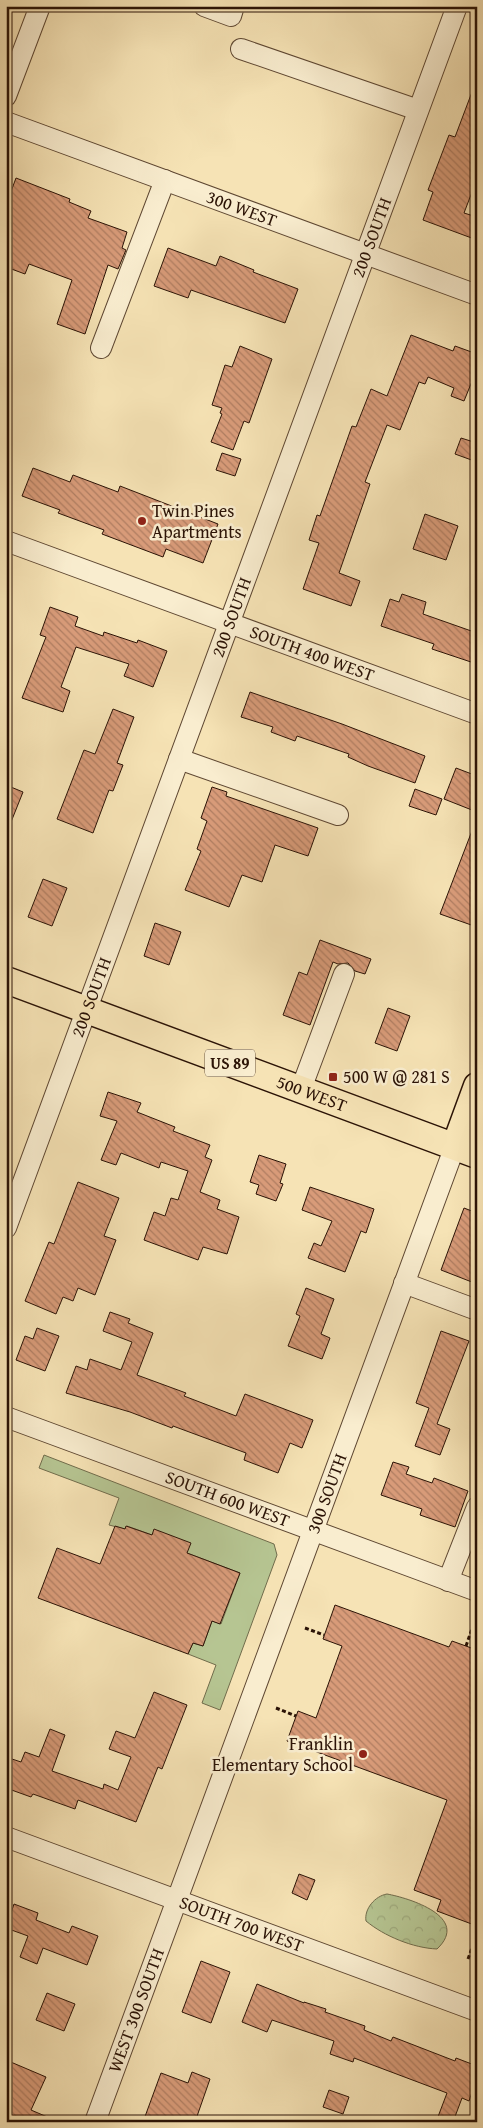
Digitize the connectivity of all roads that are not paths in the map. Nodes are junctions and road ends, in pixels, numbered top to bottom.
1 (40, 6) edge
2 (204, 6) edge
3 (234, 6) edge
4 (456, 6) edge
5 (241, 49) dead end
6 (6, 96) edge
7 (418, 110) junction
8 (6, 122) edge
9 (165, 180) junction
10 (365, 254) junction
11 (477, 295) edge
12 (101, 348) dead end
13 (6, 541) edge
14 (229, 623) junction
15 (477, 714) edge
16 (179, 759) junction
17 (338, 815) dead end
18 (344, 974) dead end
19 (6, 980) edge
20 (86, 1010) junction
21 (477, 1086) edge
22 (300, 1089) junction
23 (466, 1150) edge
24 (6, 1228) edge
25 (404, 1283) junction
26 (477, 1310) edge
27 (6, 1417) edge
28 (477, 1507) edge
29 (313, 1531) junction
30 (448, 1581) junction
31 (477, 1591) edge
32 (6, 1837) edge
33 (177, 1900) junction
34 (477, 2011) edge
35 (95, 2122) edge

1 - 6 street
2 - 3 street
4 - 7 street, 200 SOUTH
5 - 7 street
7 - 10 street, 200 SOUTH
8 - 9 street, 300 WEST
9 - 10 street, 300 WEST
9 - 12 street
10 - 11 street, 300 WEST
10 - 14 street, 200 SOUTH
13 - 14 street, SOUTH 400 WEST
14 - 15 street, SOUTH 400 WEST
14 - 16 street, 200 SOUTH
16 - 17 street
16 - 20 street, 200 SOUTH
18 - 22 street
19 - 20 main road, 500 WEST / US 89
20 - 22 main road, 500 WEST / US 89
20 - 24 street, 200 SOUTH
21 - 23 main road, 300 SOUTH
22 - 23 main road, 500 WEST / US 89
23 - 25 street, 300 SOUTH
25 - 26 street
25 - 29 street, 300 SOUTH
27 - 29 street, SOUTH 600 WEST
28 - 30 street
29 - 30 street, SOUTH 600 WEST
29 - 33 street, 300 SOUTH
30 - 31 street, SOUTH 600 WEST
32 - 33 street, SOUTH 700 WEST
33 - 34 street, SOUTH 700 WEST
33 - 35 street, WEST 300 SOUTH

